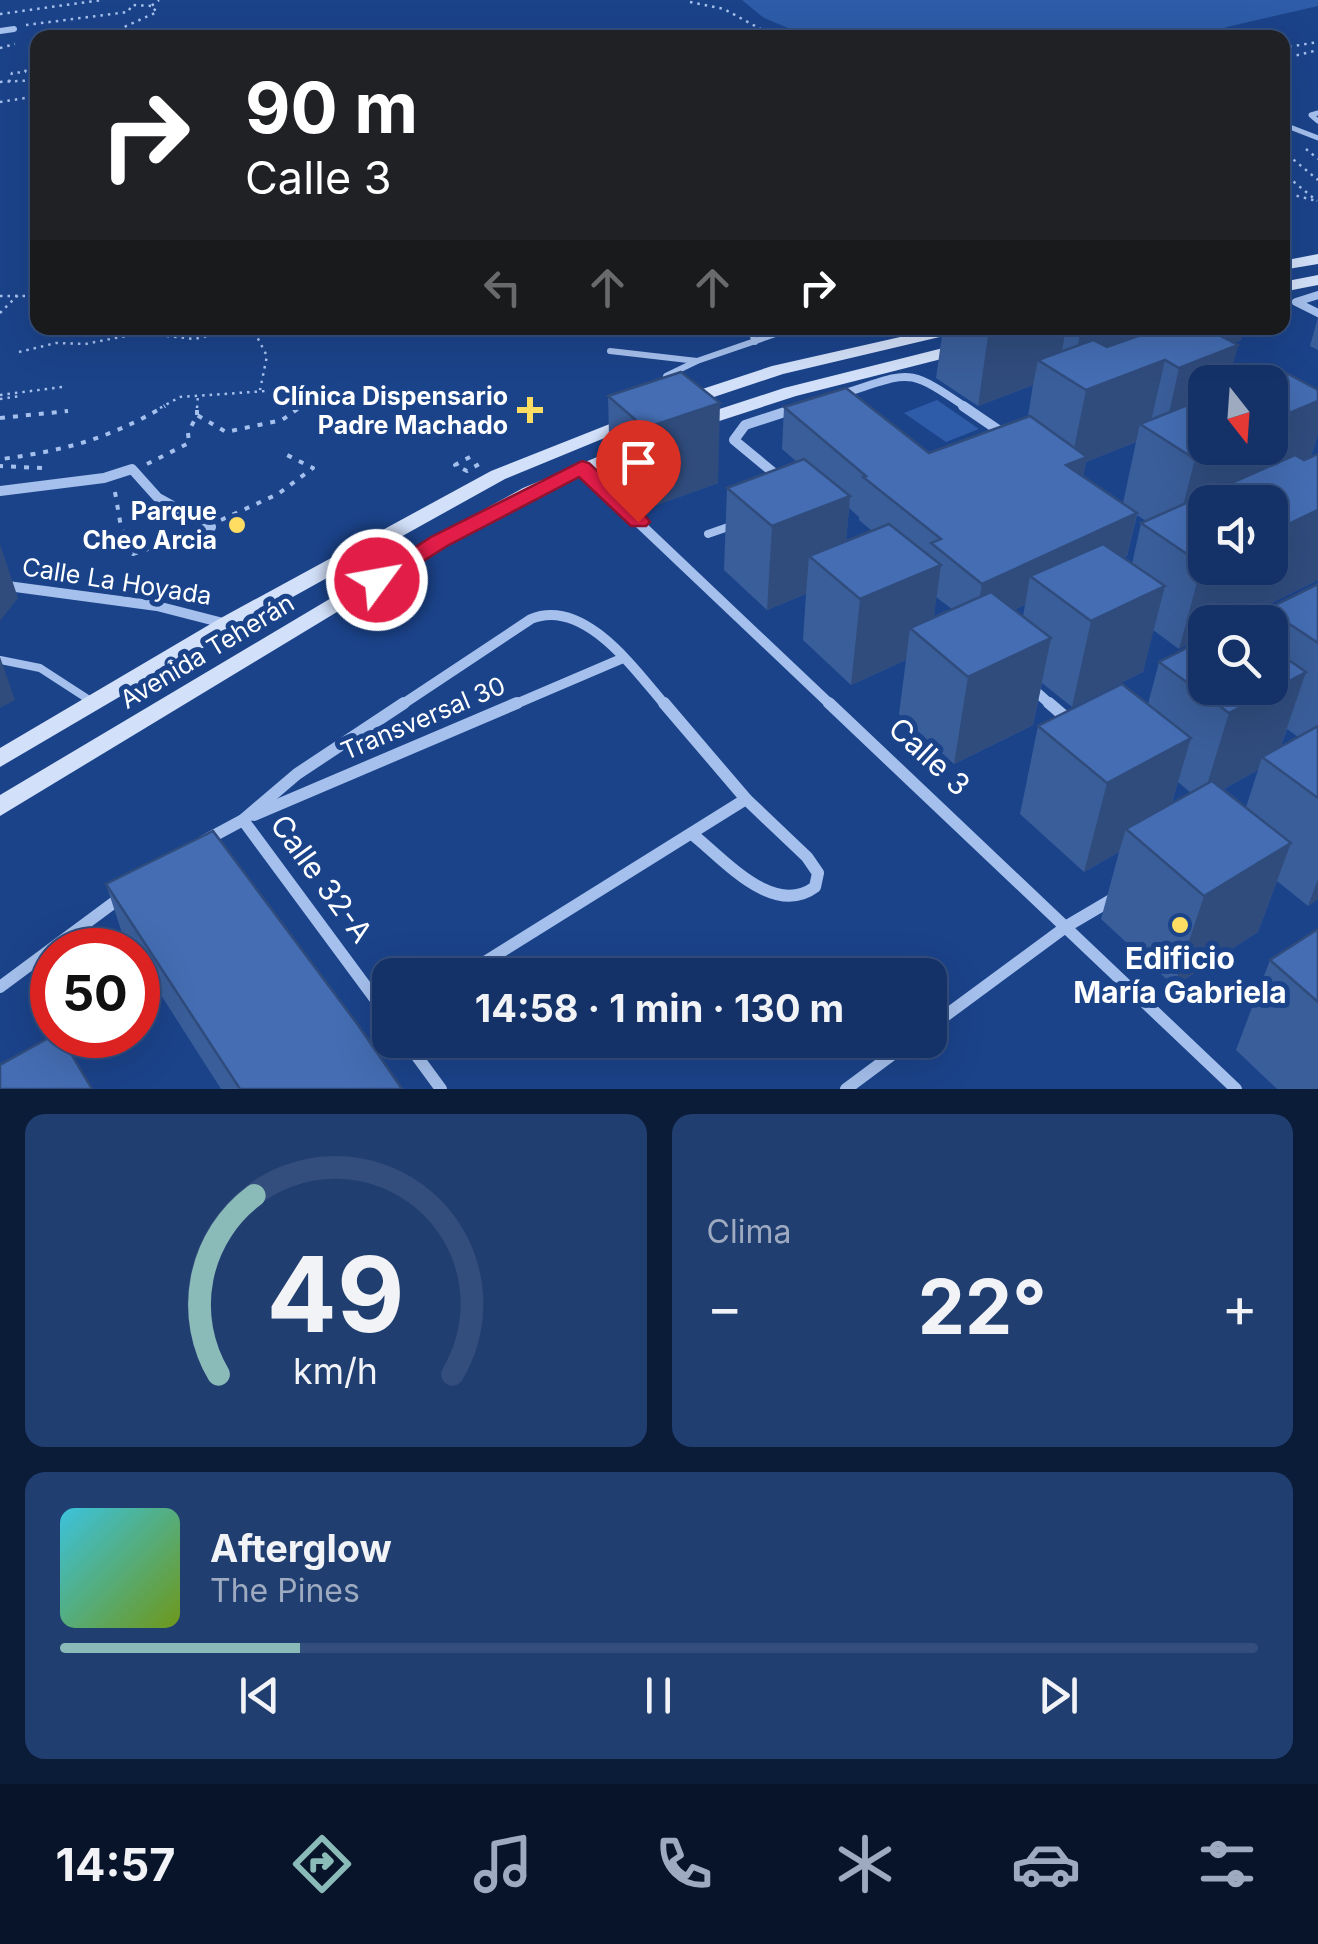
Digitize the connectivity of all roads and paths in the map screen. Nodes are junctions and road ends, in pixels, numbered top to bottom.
1 (38, 0) edge
2 (102, 0) edge
3 (159, 0) edge
4 (690, 2) edge
5 (43, 5) dead end
6 (152, 6) junction
7 (0, 14) edge
8 (14, 29) joint
9 (119, 30) edge
10 (769, 30) edge
11 (0, 31) edge
12 (1318, 42) edge
13 (1290, 47) edge
14 (1318, 50) edge
15 (1290, 58) edge
16 (30, 66) edge
17 (30, 81) edge
18 (0, 82) edge
19 (9, 82) junction
20 (30, 97) edge
21 (0, 102) edge
22 (1318, 113) edge
23 (1318, 122) edge
24 (1290, 127) edge
25 (1318, 138) edge
26 (1290, 157) edge
27 (1290, 178) edge
28 (1318, 180) edge
29 (1290, 194) edge
30 (1318, 201) edge
31 (1318, 260) edge
32 (1290, 265) edge
33 (1318, 280) edge
34 (1290, 285) edge
35 (20, 294) junction
36 (30, 295) edge
37 (1318, 295) edge
38 (0, 296) edge
39 (0, 313) edge
40 (1318, 313) edge
41 (131, 335) edge
42 (156, 335) edge
43 (220, 335) edge
44 (255, 335) edge
45 (752, 335) edge
46 (774, 335) edge
47 (928, 335) edge
48 (755, 342) junction
49 (974, 346) dead end
50 (610, 351) dead end
51 (19, 352) dead end
52 (696, 361) junction
53 (62, 387) dead end
54 (260, 390) junction
55 (198, 395) junction
56 (0, 397) edge
57 (832, 397) edge
58 (814, 403) edge
59 (657, 406) junction
60 (68, 411) dead end
61 (198, 415) junction
62 (0, 418) edge
63 (1010, 438) edge
64 (284, 453) dead end
65 (470, 457) dead end
66 (1, 460) edge
67 (52, 468) dead end
68 (132, 468) junction
69 (582, 468) junction
70 (490, 470) dead end
71 (104, 478) junction
72 (792, 488) edge
73 (0, 491) edge
74 (741, 523) edge
75 (212, 527) junction
76 (708, 534) dead end
77 (0, 586) edge
78 (227, 624) junction
79 (621, 659) junction
80 (0, 660) edge
81 (1021, 679) edge
82 (94, 704) junction
83 (1078, 728) edge
84 (0, 759) edge
85 (297, 774) junction
86 (316, 788) junction
87 (746, 800) junction
88 (0, 807) edge
89 (244, 820) junction
90 (692, 834) junction
91 (196, 846) edge
92 (1138, 884) edge
93 (135, 887) edge
94 (1067, 926) junction
95 (491, 958) edge
96 (0, 986) edge
97 (372, 994) edge
98 (947, 1014) edge
99 (419, 1058) edge
100 (888, 1058) edge
101 (442, 1089) edge
102 (846, 1089) edge
103 (1236, 1089) edge

1 - 5 path
2 - 7 path
3 - 6 path
4 - 10 path
6 - 8 path
6 - 9 path
8 - 11 street
12 - 13 path
14 - 15 path
16 - 19 path
17 - 19 path
18 - 19 path
20 - 21 path
22 - 23 lane
24 - 25 lane
26 - 28 path
27 - 30 path
29 - 30 path
31 - 32 main road
33 - 34 main road
35 - 36 path
35 - 38 path
35 - 39 path
37 - 40 street
41 - 51 path
42 - 43 path
44 - 54 path
45 - 48 lane
46 - 48 lane
47 - 59 main road, Avenida Teherán
48 - 52 lane
49 - 69 main road, Avenida Teherán
50 - 52 lane
52 - 59 lane
53 - 56 path
54 - 55 path
54 - 61 path
55 - 61 path
55 - 66 path
57 - 63 street
58 - 72 street
59 - 78 main road, Avenida Teherán
60 - 62 path
61 - 68 path
64 - 75 path
65 - 70 path
66 - 67 path
68 - 71 street
68 - 75 street
69 - 88 main road, Avenida Teherán
69 - 94 street, Calle 3
71 - 73 street
71 - 75 path
74 - 76 lane
77 - 78 street, Calle La Hoyada
78 - 82 main road, Avenida Teherán
79 - 85 street
79 - 86 street, Transversal 30
79 - 87 street
80 - 82 lane
81 - 83 street
82 - 84 main road, Avenida Teherán
85 - 86 street
85 - 89 street
86 - 89 street, Transversal 30
87 - 90 street
87 - 90 street
89 - 91 street
89 - 97 street, Calle 32-A
90 - 95 street
92 - 94 street
93 - 96 street
94 - 98 street
94 - 103 street, Calle 3
99 - 101 street
100 - 102 street

